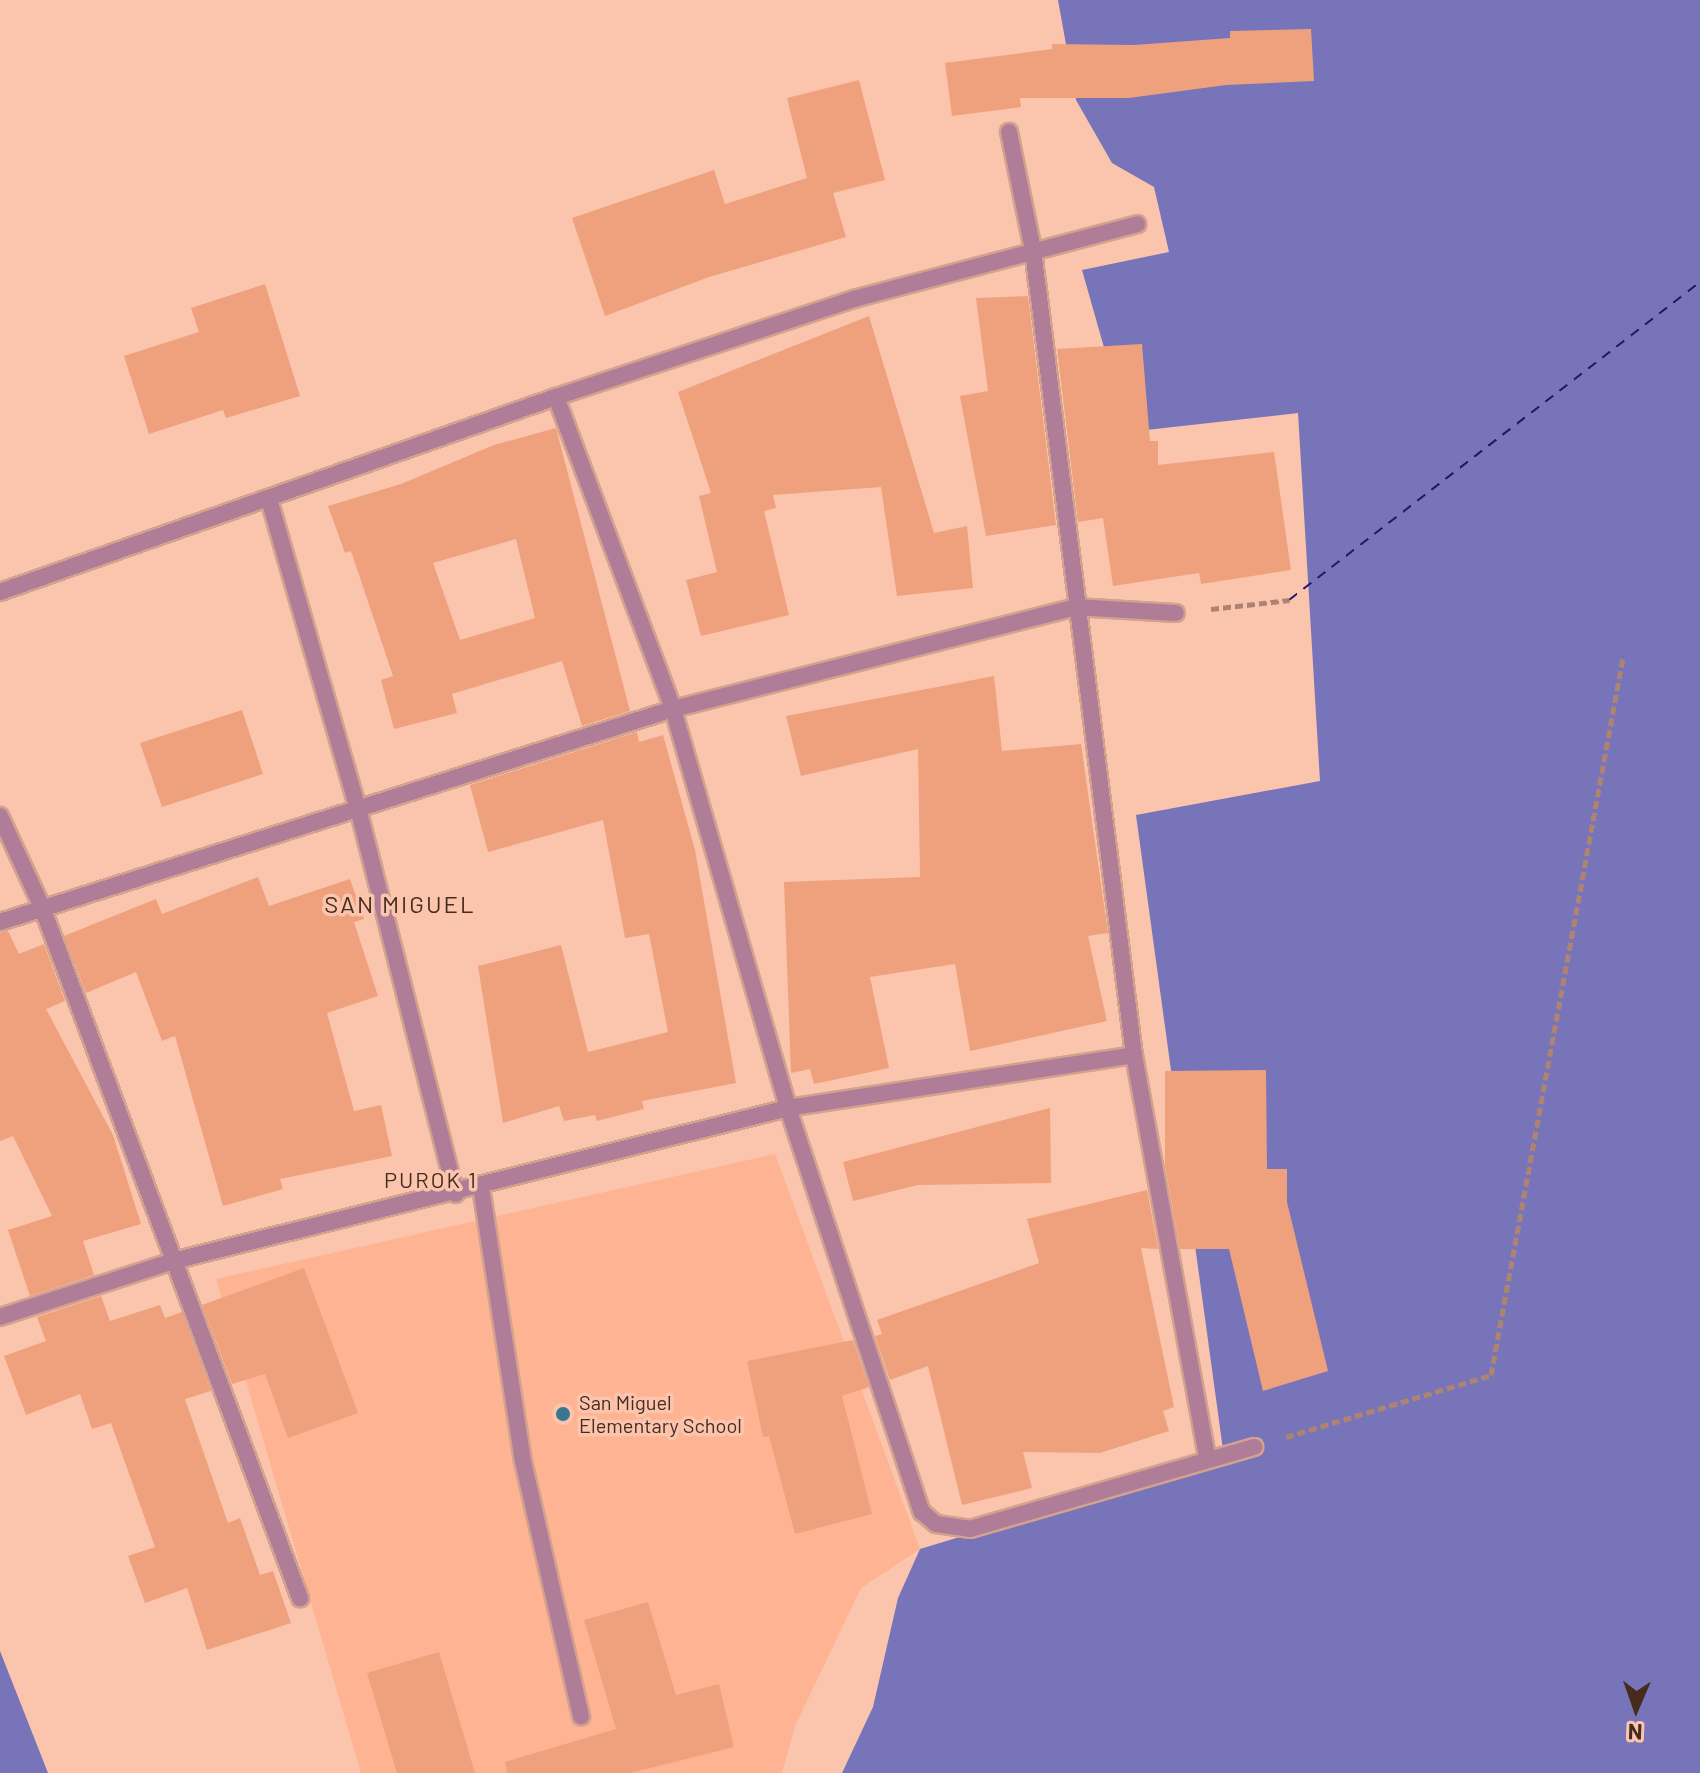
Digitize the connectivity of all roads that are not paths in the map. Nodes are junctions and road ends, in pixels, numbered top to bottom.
1 (1009, 132) dead end
2 (1137, 224) dead end
3 (1033, 250) junction
4 (556, 397) junction
5 (269, 499) junction
6 (0, 592) edge
7 (1075, 607) junction
8 (1176, 613) road end
9 (673, 709) junction
10 (359, 812) junction
11 (0, 816) edge
12 (42, 907) junction
13 (0, 922) edge
14 (1134, 1055) junction
15 (788, 1108) junction
16 (481, 1187) junction
17 (456, 1194) junction
18 (173, 1261) junction
19 (0, 1317) edge
20 (1254, 1447) road end
21 (1207, 1458) junction
22 (300, 1598) dead end
23 (581, 1717) dead end

1 - 3 street
2 - 3 street
3 - 4 street
3 - 7 street
4 - 5 street
4 - 9 street
5 - 6 street
5 - 10 street
7 - 8 street
7 - 9 street
7 - 14 street
9 - 10 street
9 - 15 street
10 - 12 street
10 - 17 street
11 - 12 street
12 - 13 street
12 - 18 street
14 - 15 street
14 - 21 street
15 - 16 street
15 - 21 street
16 - 17 street
16 - 23 street
17 - 18 street
18 - 19 street
18 - 22 street
20 - 21 street

